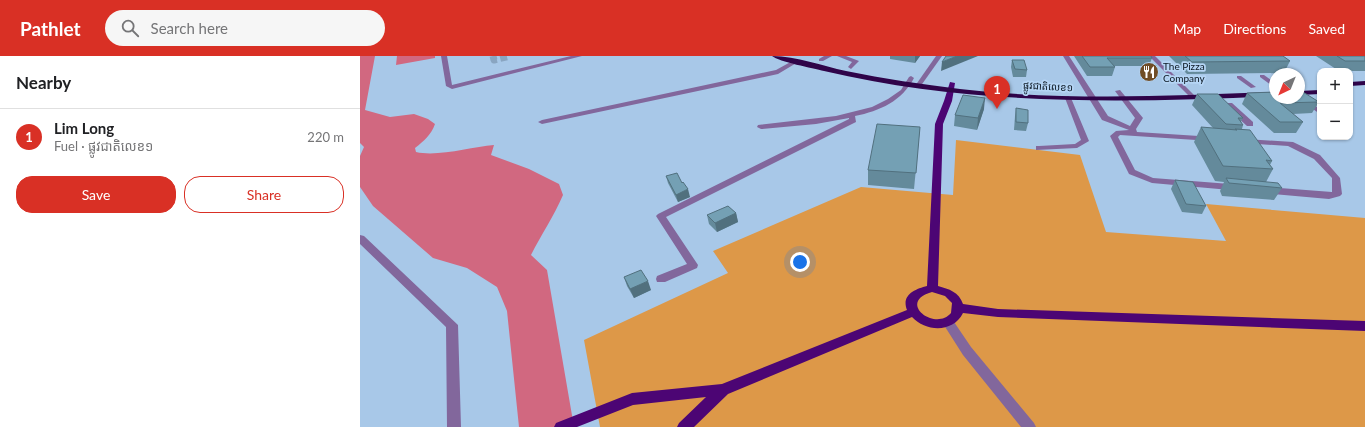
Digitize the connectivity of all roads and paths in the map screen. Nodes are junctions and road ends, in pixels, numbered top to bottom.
1 (444, 56) edge
2 (579, 56) edge
3 (776, 56) edge
4 (829, 56) edge
5 (840, 56) edge
6 (939, 56) edge
7 (1066, 56) edge
8 (1152, 56) edge
9 (934, 58) edge
10 (800, 59) edge
11 (821, 60) junction
12 (852, 67) junction
13 (1262, 76) dead end
14 (1239, 77) dead end
15 (909, 81) junction
16 (1269, 81) edge
17 (919, 83) junction
18 (1365, 83) edge
19 (1353, 84) edge
20 (1305, 85) edge
21 (1317, 85) edge
22 (951, 86) junction
23 (1269, 86) edge
24 (1253, 87) junction
25 (1185, 90) junction
26 (1086, 91) junction
27 (1118, 91) junction
28 (1353, 91) edge
29 (1365, 91) edge
30 (1317, 92) edge
31 (1305, 93) edge
32 (1269, 94) edge
33 (1220, 96) junction
34 (1068, 98) junction
35 (1193, 98) junction
36 (1092, 99) junction
37 (1125, 99) junction
38 (1305, 101) edge
39 (1317, 110) edge
40 (852, 116) junction
41 (542, 122) dead end
42 (1250, 124) dead end
43 (761, 127) dead end
44 (1133, 131) junction
45 (1039, 148) dead end
46 (360, 238) edge
47 (661, 280) dead end
48 (932, 288) junction
49 (958, 308) junction
50 (913, 312) junction
51 (948, 322) junction
52 (1365, 326) edge
53 (723, 390) junction
54 (454, 427) edge
55 (561, 427) edge
56 (684, 427) edge
57 (1029, 427) edge

1 - 2 street
3 - 10 highway, ផ្លូវជាតិលេខ១
4 - 11 street
5 - 12 street
6 - 9 street
7 - 26 street
8 - 25 street
9 - 17 street
10 - 11 highway, ផ្លូវជាតិលេខ១
10 - 15 highway, ផ្លូវជាតិលេខ១
10 - 41 street
11 - 12 highway, ផ្លូវជាតិលេខ១
12 - 15 highway, ផ្លូវជាតិលេខ១
13 - 16 street
14 - 24 street
15 - 17 highway, ផ្លូវជាតិលេខ១
15 - 40 street
17 - 22 highway, ផ្លូវជាតិលេខ១
18 - 19 highway
20 - 21 highway
22 - 26 highway, ផ្លូវជាតិលេខ១
22 - 34 highway, ផ្លូវជាតិលេខ១
22 - 48 main road
23 - 24 highway, ផ្លូវជាតិលេខ១
24 - 25 highway, ផ្លូវជាតិលេខ១
25 - 27 highway, ផ្លូវជាតិលេខ១
25 - 35 street
26 - 27 highway, ផ្លូវជាតិលេខ១
26 - 36 street
27 - 37 street
28 - 29 highway
30 - 31 highway
32 - 33 highway, ផ្លូវជាតិលេខ១
33 - 35 highway, ផ្លូវជាតិលេខ១
33 - 42 street
34 - 36 highway, ផ្លូវជាតិលេខ១
34 - 45 street
35 - 37 highway, ផ្លូវជាតិលេខ១
36 - 37 highway, ផ្លូវជាតិលេខ១
36 - 44 street
37 - 44 street
38 - 39 street
40 - 43 street
40 - 47 street
44 - 44 street
46 - 54 street
48 - 49 main road
48 - 50 main road
49 - 51 main road
49 - 52 main road
50 - 51 main road
50 - 53 main road
51 - 57 street
53 - 55 main road
53 - 56 main road

